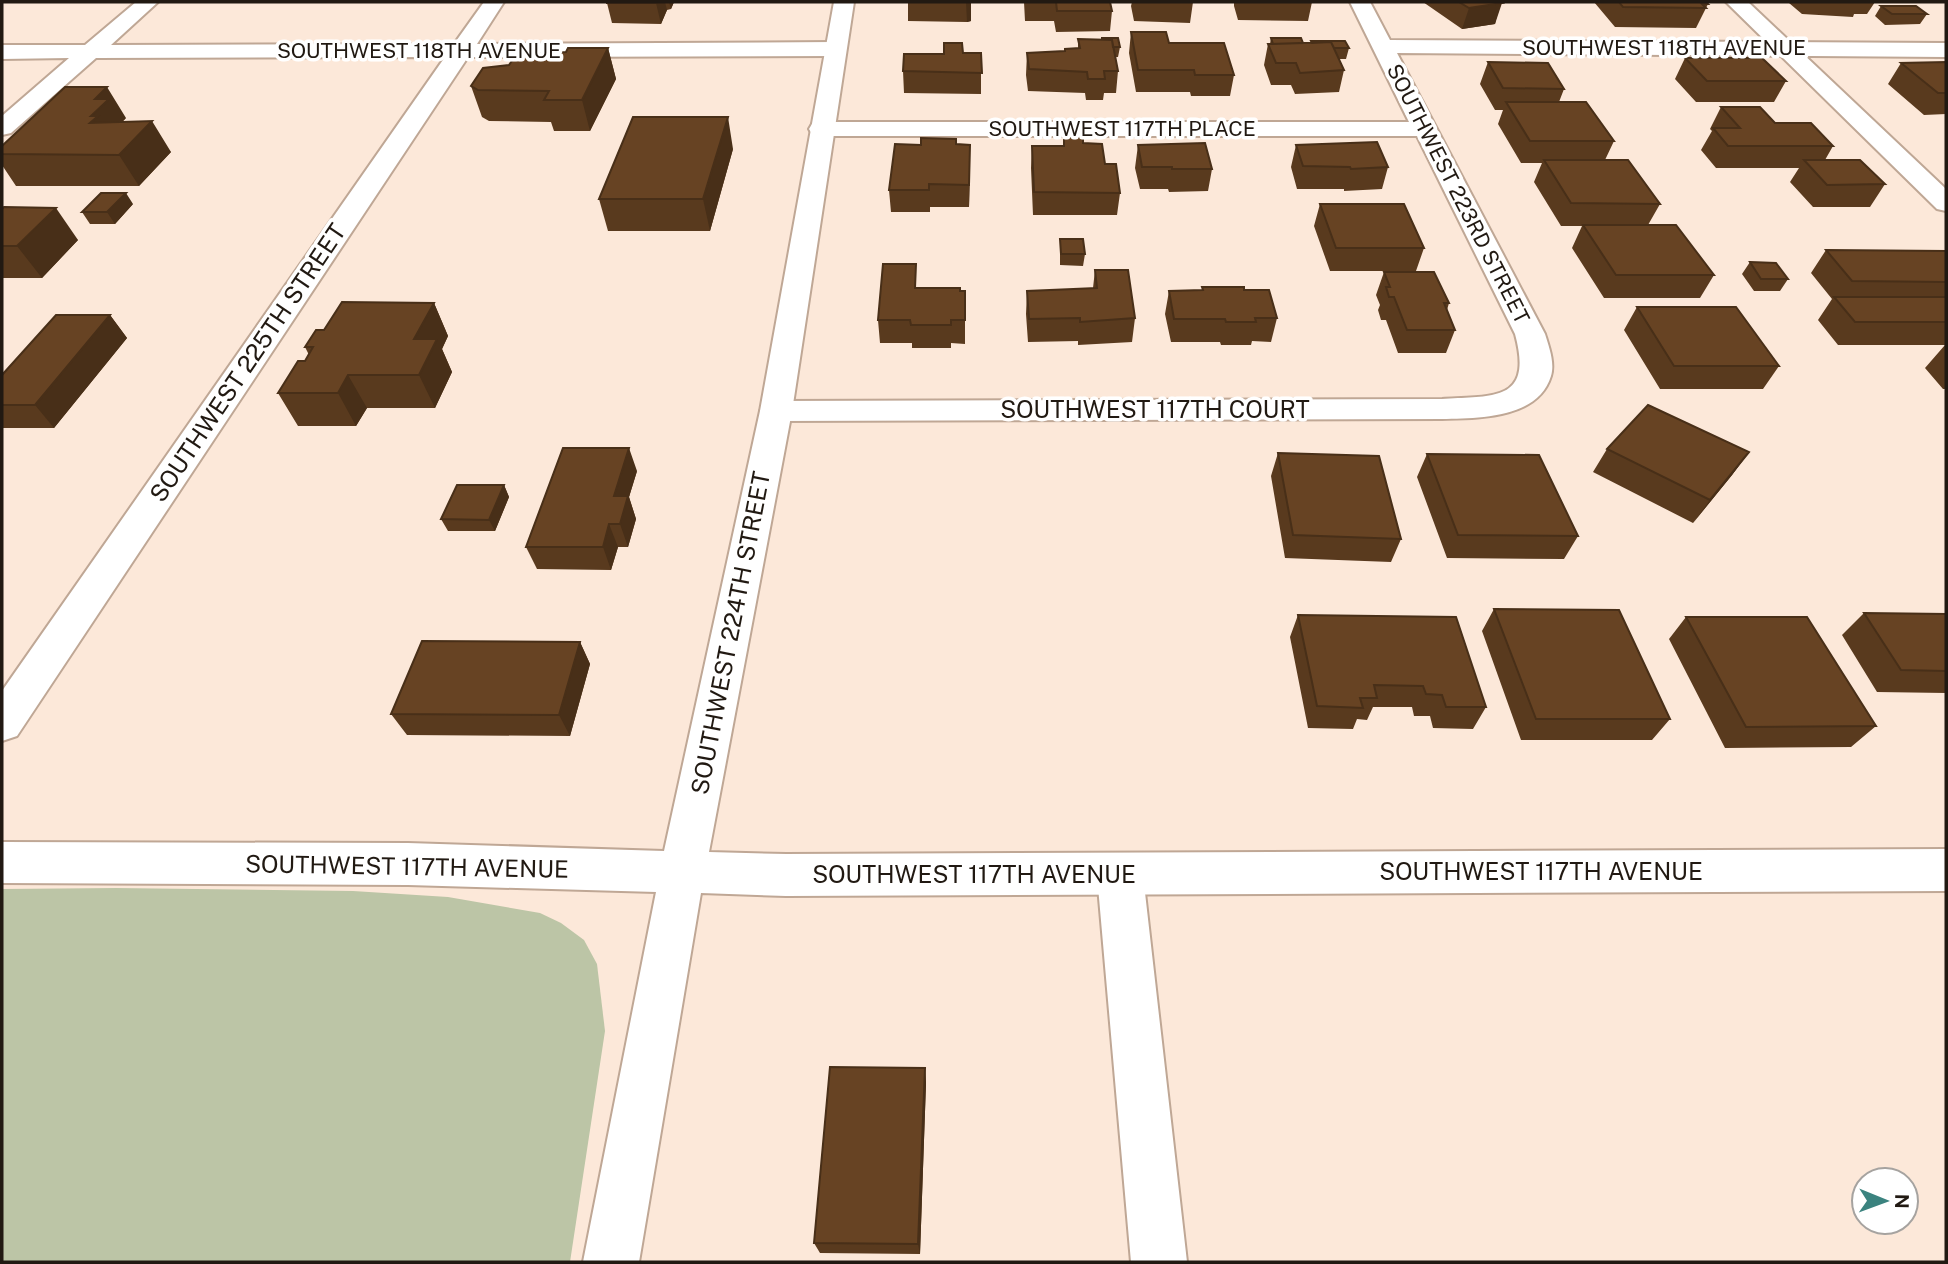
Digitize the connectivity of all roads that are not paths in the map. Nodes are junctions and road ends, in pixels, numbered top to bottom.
1 (148, 2) edge
2 (494, 2) edge
3 (844, 2) edge
4 (1360, 2) edge
5 (1736, 2) edge
6 (1382, 46) junction
7 (835, 49) junction
8 (1786, 50) junction
9 (1946, 50) edge
10 (461, 51) junction
11 (2, 52) edge
12 (90, 52) junction
13 (2, 128) edge
14 (821, 128) junction
15 (1424, 129) junction
16 (1946, 203) edge
17 (1531, 390) joint
18 (776, 411) junction
19 (2, 724) edge
20 (2, 863) edge
21 (1946, 870) edge
22 (682, 874) junction
23 (1120, 875) junction
24 (611, 1262) edge
25 (1159, 1262) edge

1 - 12 street
2 - 10 street, SOUTHWEST 225TH STREET
3 - 7 street, SOUTHWEST 224TH STREET
4 - 6 street, SOUTHWEST 223RD STREET
5 - 8 street
6 - 8 street, SOUTHWEST 118TH AVENUE
6 - 15 street, SOUTHWEST 223RD STREET
7 - 10 street, SOUTHWEST 118TH AVENUE
7 - 14 street, SOUTHWEST 224TH STREET
8 - 9 street, SOUTHWEST 118TH AVENUE
8 - 16 street
10 - 12 street, SOUTHWEST 118TH AVENUE
10 - 19 street, SOUTHWEST 225TH STREET
11 - 12 street, SOUTHWEST 118TH AVENUE
12 - 13 street
14 - 15 street, SOUTHWEST 117TH PLACE
14 - 18 street, SOUTHWEST 224TH STREET
15 - 17 street, SOUTHWEST 223RD STREET
17 - 18 street, SOUTHWEST 117TH COURT
18 - 22 street, SOUTHWEST 224TH STREET
20 - 22 street, SOUTHWEST 117TH AVENUE
21 - 23 street, SOUTHWEST 117TH AVENUE
22 - 23 street, SOUTHWEST 117TH AVENUE
22 - 24 street, SOUTHWEST 224TH STREET
23 - 25 street

